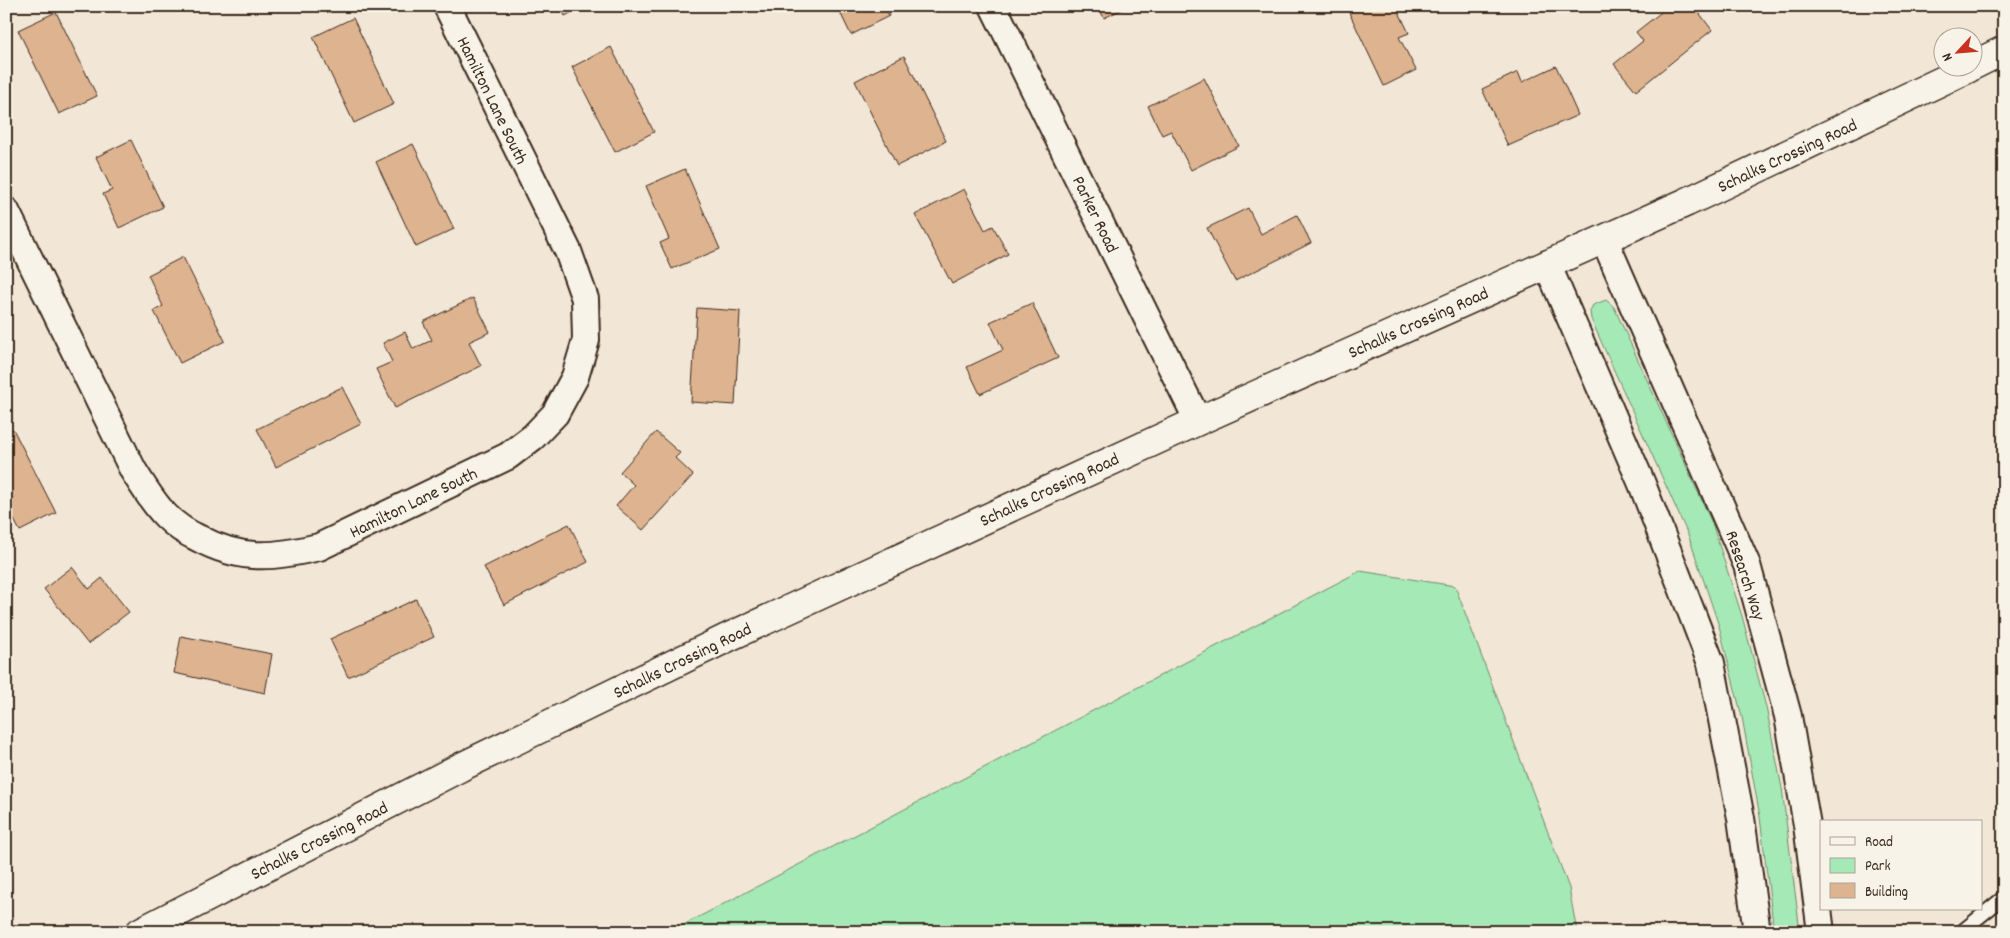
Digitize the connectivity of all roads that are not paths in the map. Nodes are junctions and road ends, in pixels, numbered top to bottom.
1 (447, 6) edge
2 (994, 6) edge
3 (2004, 50) edge
4 (1982, 61) edge
5 (1947, 78) edge
6 (6, 211) edge
7 (1604, 239) junction
8 (1547, 264) junction
9 (1198, 421) junction
10 (2004, 897) edge
11 (140, 932) edge
12 (1756, 932) edge
13 (1821, 932) edge
14 (1961, 932) edge

1 - 6 street, Hamilton Lane South
2 - 9 street, Parker Road
3 - 4 street
5 - 7 street, Schalks Crossing Road
7 - 8 street, Schalks Crossing Road
7 - 13 street, Research Way
8 - 9 street, Schalks Crossing Road
8 - 12 street
9 - 11 street, Schalks Crossing Road
10 - 14 lane

